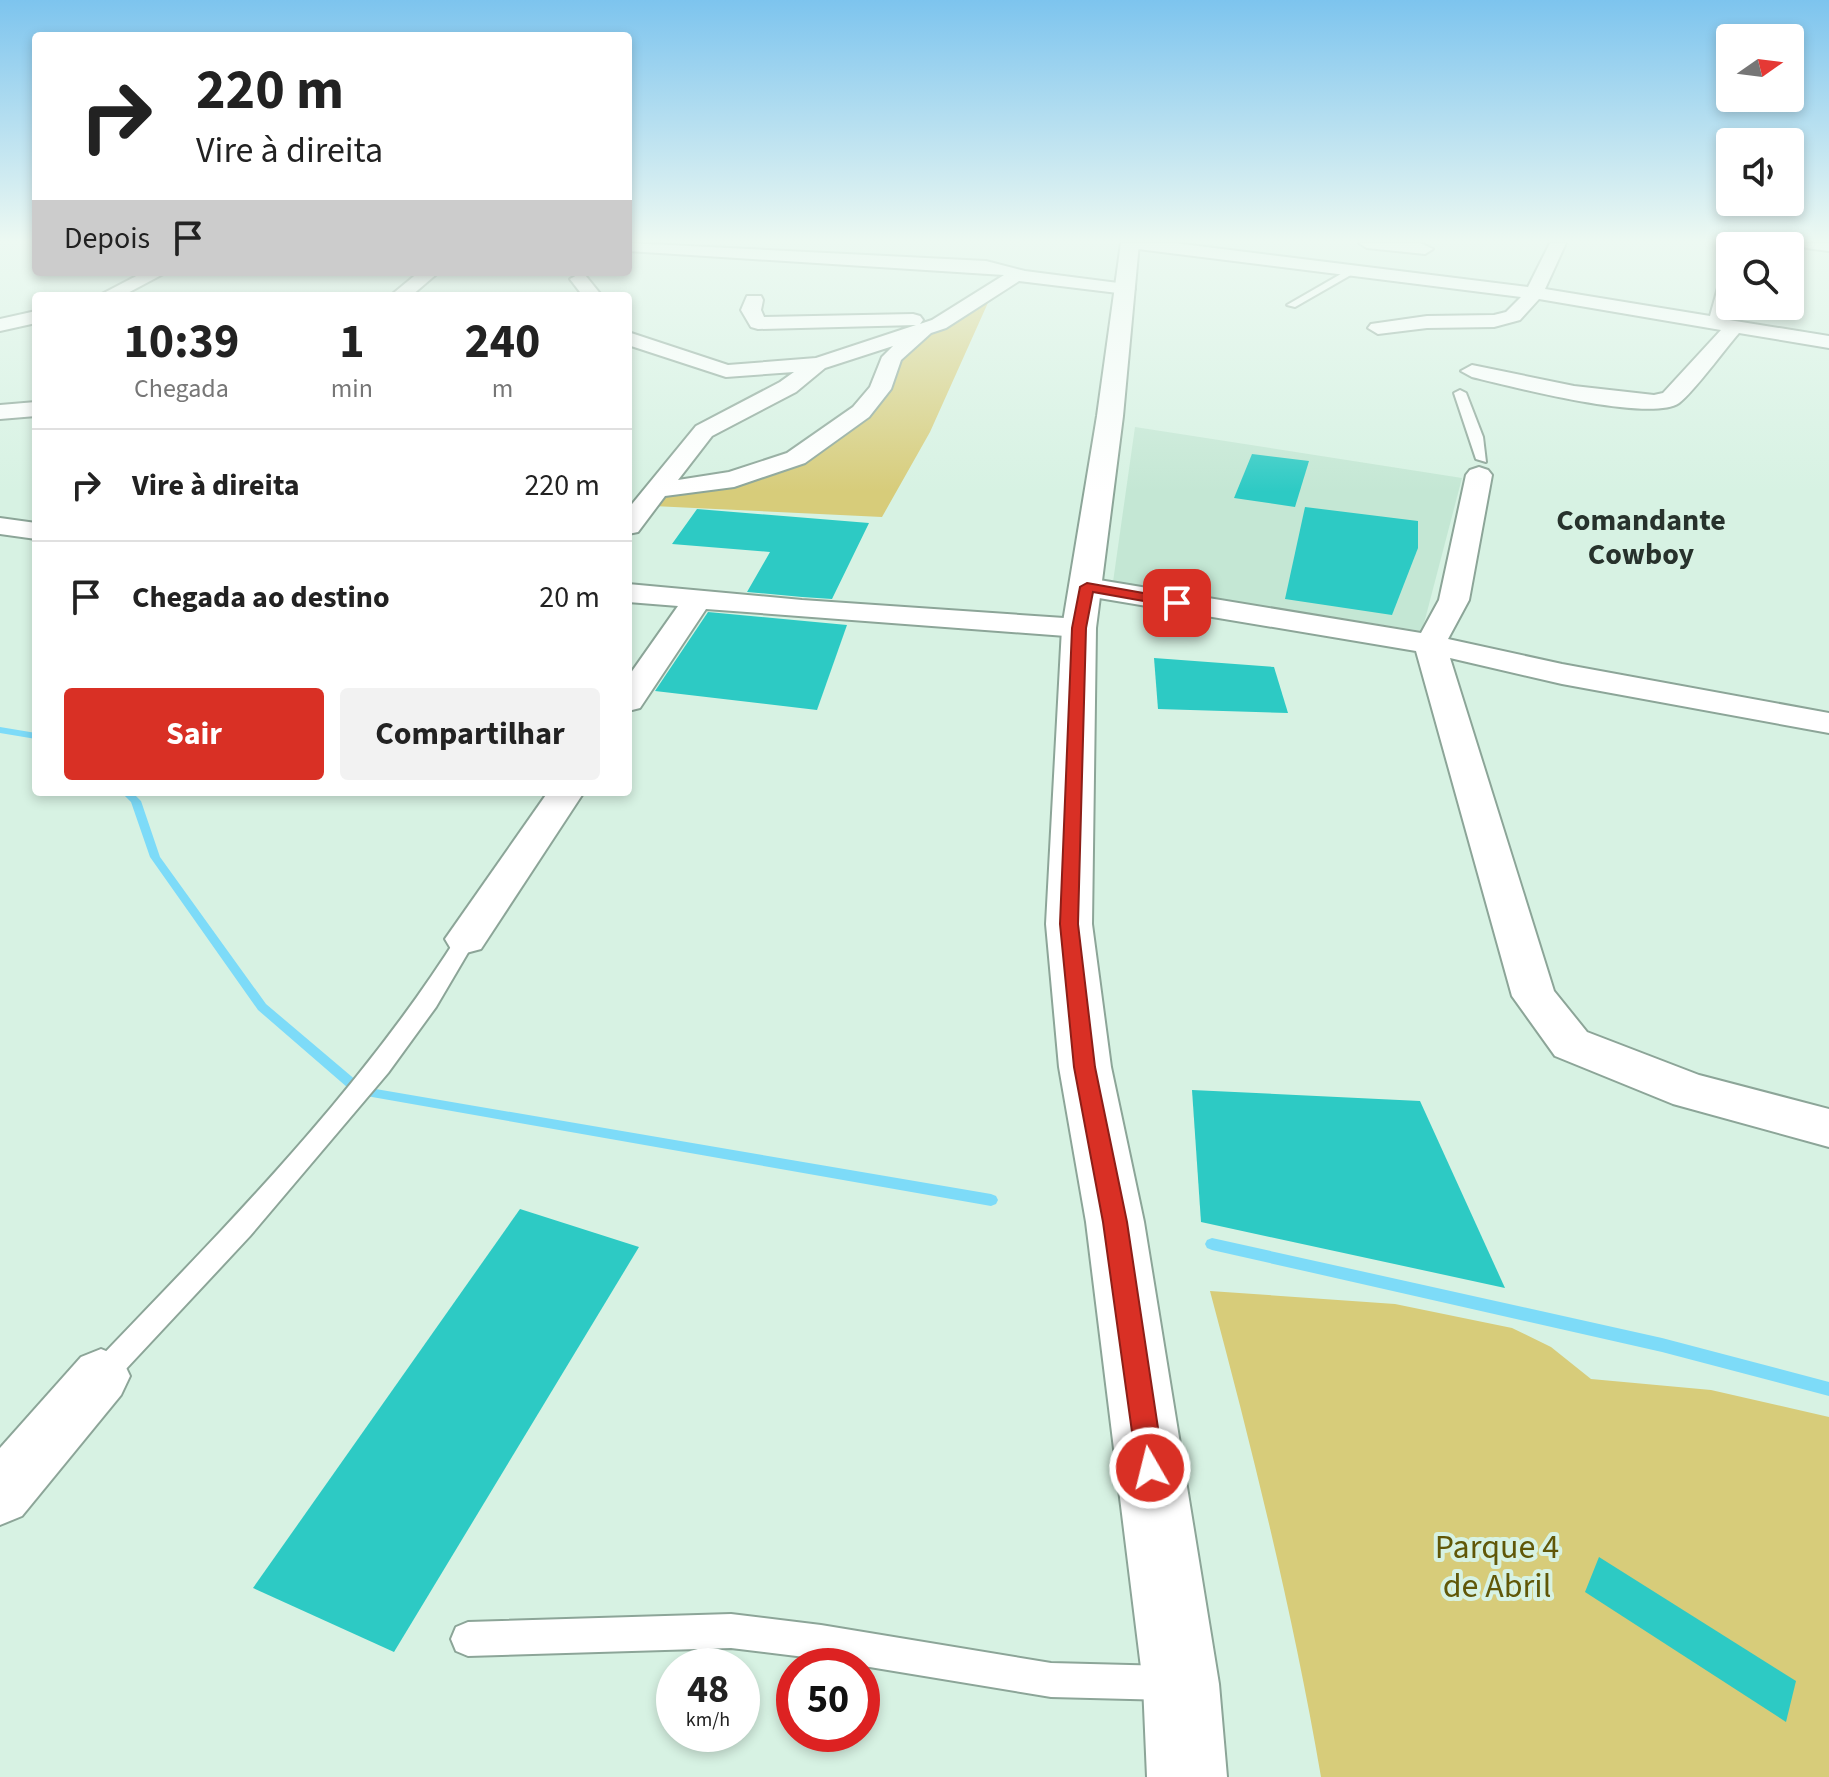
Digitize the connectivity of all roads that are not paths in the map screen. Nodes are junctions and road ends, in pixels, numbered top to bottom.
1 (813, 326) edge
2 (934, 326) edge
3 (1119, 326) edge
4 (1396, 326) edge
5 (1725, 326) edge
6 (1732, 326) edge
7 (1378, 328) dead end
8 (924, 331) junction
9 (632, 332) edge
10 (1829, 342) edge
11 (870, 347) junction
12 (811, 369) junction
13 (726, 371) junction
14 (1472, 371) dead end
15 (1460, 393) dead end
16 (718, 394) dead end
17 (32, 409) edge
18 (0, 412) edge
19 (1480, 467) joint
20 (656, 481) junction
21 (632, 520) edge
22 (0, 526) edge
23 (32, 530) edge
24 (632, 593) edge
25 (697, 600) junction
26 (1083, 607) junction
27 (1430, 644) junction
28 (632, 695) edge
29 (1829, 723) edge
30 (563, 796) edge
31 (466, 939) joint
32 (1829, 1128) edge
33 (101, 1376) joint
34 (0, 1494) edge
35 (468, 1639) dead end
36 (1181, 1684) junction
37 (1187, 1777) edge

1 - 11 street
2 - 8 street
3 - 26 main road
4 - 7 street
5 - 14 street
6 - 10 street
8 - 11 street
8 - 20 street
9 - 13 street
11 - 12 street
12 - 13 street
12 - 20 street
13 - 16 street
15 - 19 lane
17 - 18 street
19 - 27 street
20 - 21 street
22 - 23 street
24 - 25 street
25 - 26 street
25 - 28 street
26 - 27 street
26 - 36 main road
27 - 29 street
27 - 32 street
30 - 31 street
31 - 33 lane
33 - 34 street
35 - 36 lane
36 - 37 main road

